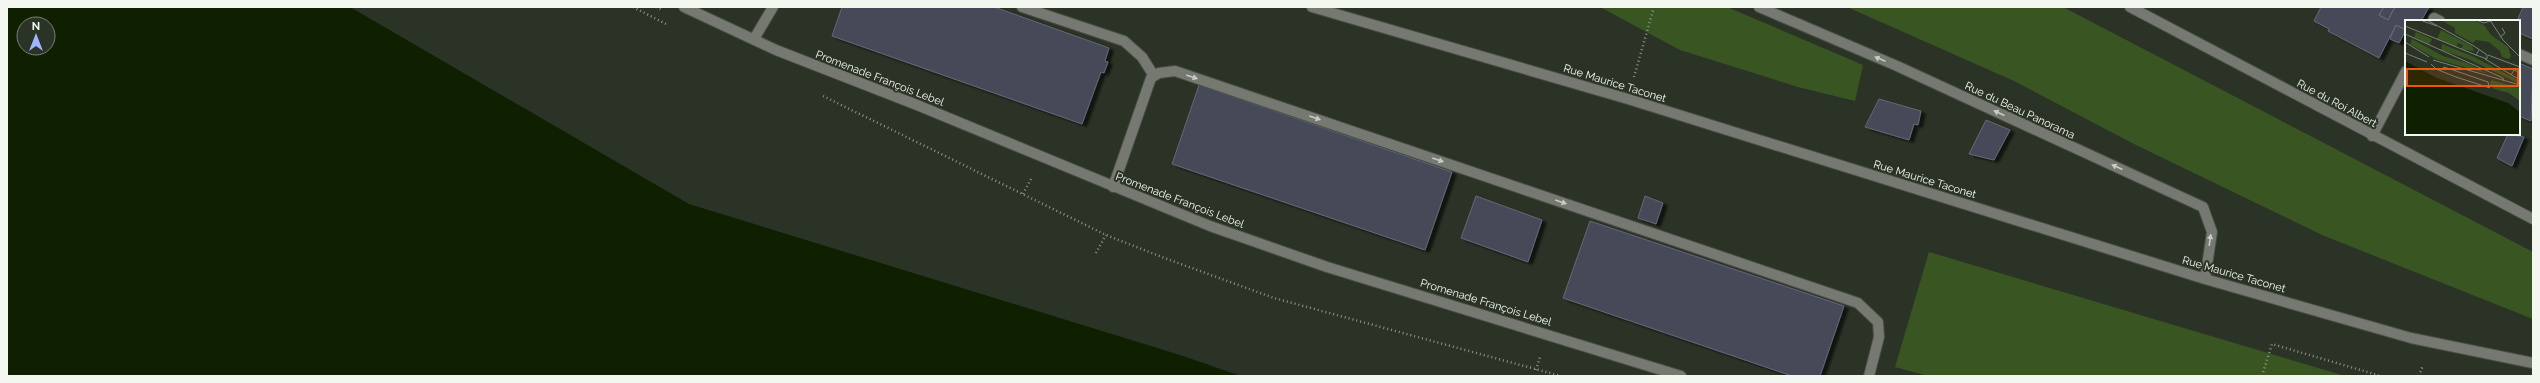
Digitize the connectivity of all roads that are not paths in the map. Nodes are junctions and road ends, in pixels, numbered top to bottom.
1 (684, 7) edge
2 (773, 7) edge
3 (1022, 7) edge
4 (1312, 7) edge
5 (1759, 7) edge
6 (2130, 7) edge
7 (754, 39) junction
8 (2520, 54) edge
9 (2533, 60) edge
10 (2405, 73) edge
11 (1154, 76) junction
12 (2372, 136) junction
13 (1113, 187) junction
14 (2533, 219) edge
15 (2205, 279) junction
16 (2533, 363) edge
17 (1681, 376) edge
18 (1869, 376) edge

1 - 7 street, Promenade François Lebel
2 - 7 street
3 - 11 street
4 - 15 street, Rue Maurice Taconet
15 -> 5 street, Rue du Beau Panorama
6 - 12 street, Rue du Roi Albert
7 - 13 street, Promenade François Lebel
8 - 9 street
10 - 12 street
11 - 13 street
11 -> 18 street
12 - 14 street, Rue du Roi Albert
13 - 17 street, Promenade François Lebel
15 - 16 street, Rue Maurice Taconet

